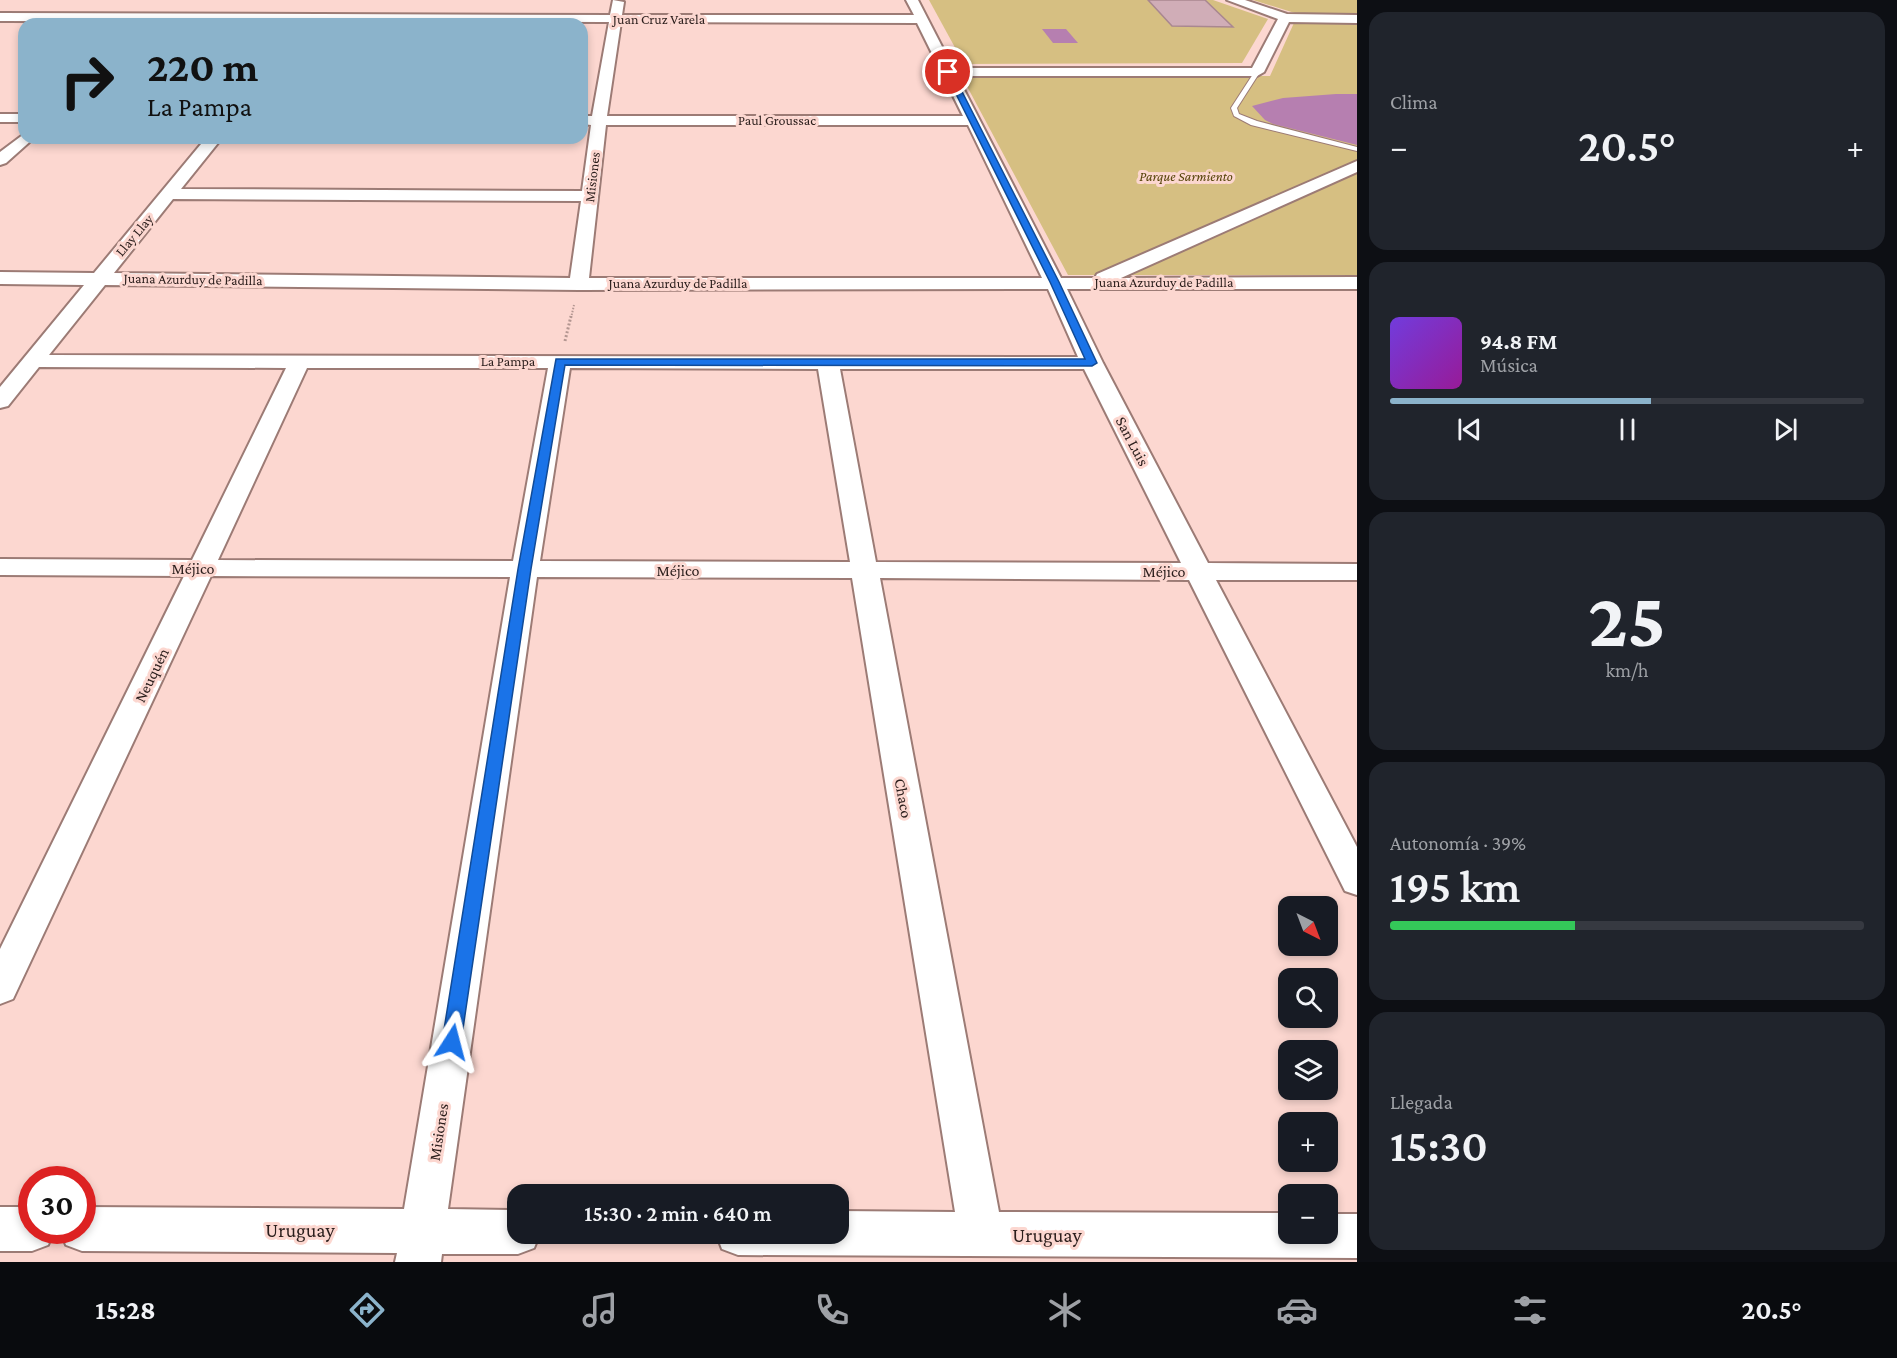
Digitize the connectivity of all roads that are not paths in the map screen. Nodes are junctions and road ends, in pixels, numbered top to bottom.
1 (618, 0) edge
2 (1233, 0) edge
3 (36, 6) dead end
4 (176, 6) dead end
5 (916, 10) edge
6 (0, 17) edge
7 (19, 17) junction
8 (314, 17) edge
9 (54, 18) edge
10 (162, 18) edge
11 (275, 18) edge
12 (464, 18) edge
13 (1285, 18) junction
14 (588, 19) edge
15 (615, 19) junction
16 (1357, 19) edge
17 (0, 30) edge
18 (948, 72) junction
19 (1257, 72) junction
20 (0, 118) edge
21 (18, 118) edge
22 (588, 120) edge
23 (599, 120) junction
24 (973, 121) junction
25 (19, 144) edge
26 (209, 144) edge
27 (1357, 148) edge
28 (0, 160) edge
29 (1357, 166) edge
30 (168, 194) junction
31 (590, 196) junction
32 (0, 278) edge
33 (99, 278) junction
34 (1054, 282) junction
35 (1094, 282) junction
36 (1357, 283) edge
37 (579, 284) junction
38 (33, 361) junction
39 (300, 361) junction
40 (560, 362) junction
41 (828, 362) junction
42 (1092, 363) junction
43 (0, 401) edge
44 (0, 567) edge
45 (202, 568) junction
46 (525, 569) junction
47 (863, 570) junction
48 (1201, 571) junction
49 (1357, 572) edge
50 (1357, 881) edge
51 (0, 988) edge
52 (0, 1229) edge
53 (18, 1229) edge
54 (96, 1230) edge
55 (849, 1233) edge
56 (507, 1234) edge
57 (981, 1234) junction
58 (1357, 1236) edge
59 (420, 1246) edge

1 - 15 street, Misiones
2 - 13 street
3 - 7 street
4 - 10 street
5 - 15 street, Juan Cruz Varela
5 - 18 street, San Luis
6 - 7 street, Juan Cruz Varela
7 - 9 street, Juan Cruz Varela
7 - 17 street
8 - 11 street, Juan Cruz Varela
8 - 12 street, Juan Cruz Varela
13 - 16 street
13 - 19 street
14 - 15 street, Juan Cruz Varela
15 - 23 street, Misiones
18 - 19 street
18 - 24 street, San Luis
19 - 27 lane
20 - 21 street
22 - 23 street, Paul Groussac
23 - 24 street, Paul Groussac
23 - 31 street, Misiones
24 - 34 street, San Luis
25 - 28 street
26 - 30 street, Llay Llay
29 - 35 street
30 - 31 street
30 - 33 street, Llay Llay
31 - 37 street, Misiones
32 - 33 street, Juana Azurduy de Padilla
33 - 37 street, Juana Azurduy de Padilla
33 - 38 street, Llay Llay
34 - 35 street, Juana Azurduy de Padilla
34 - 37 street, Juana Azurduy de Padilla
34 - 42 street, San Luis
35 - 36 street, Juana Azurduy de Padilla
38 - 39 street, La Pampa
38 - 43 street, Llay Llay
39 - 40 street, La Pampa
39 - 45 street, Neuquén
40 - 41 street, La Pampa
40 - 46 street, Misiones
41 - 42 street, La Pampa
41 - 47 street, Chaco
42 - 48 street, San Luis
44 - 45 street, Méjico
45 - 46 street, Méjico
45 - 51 street, Neuquén
46 - 47 street, Méjico
46 - 59 street, Misiones
47 - 48 street, Méjico
47 - 57 street, Chaco
48 - 49 street, Méjico
48 - 50 street, San Luis
52 - 53 street
54 - 59 street, Uruguay
55 - 57 street, Uruguay
56 - 59 street, Uruguay
57 - 58 street, Uruguay

